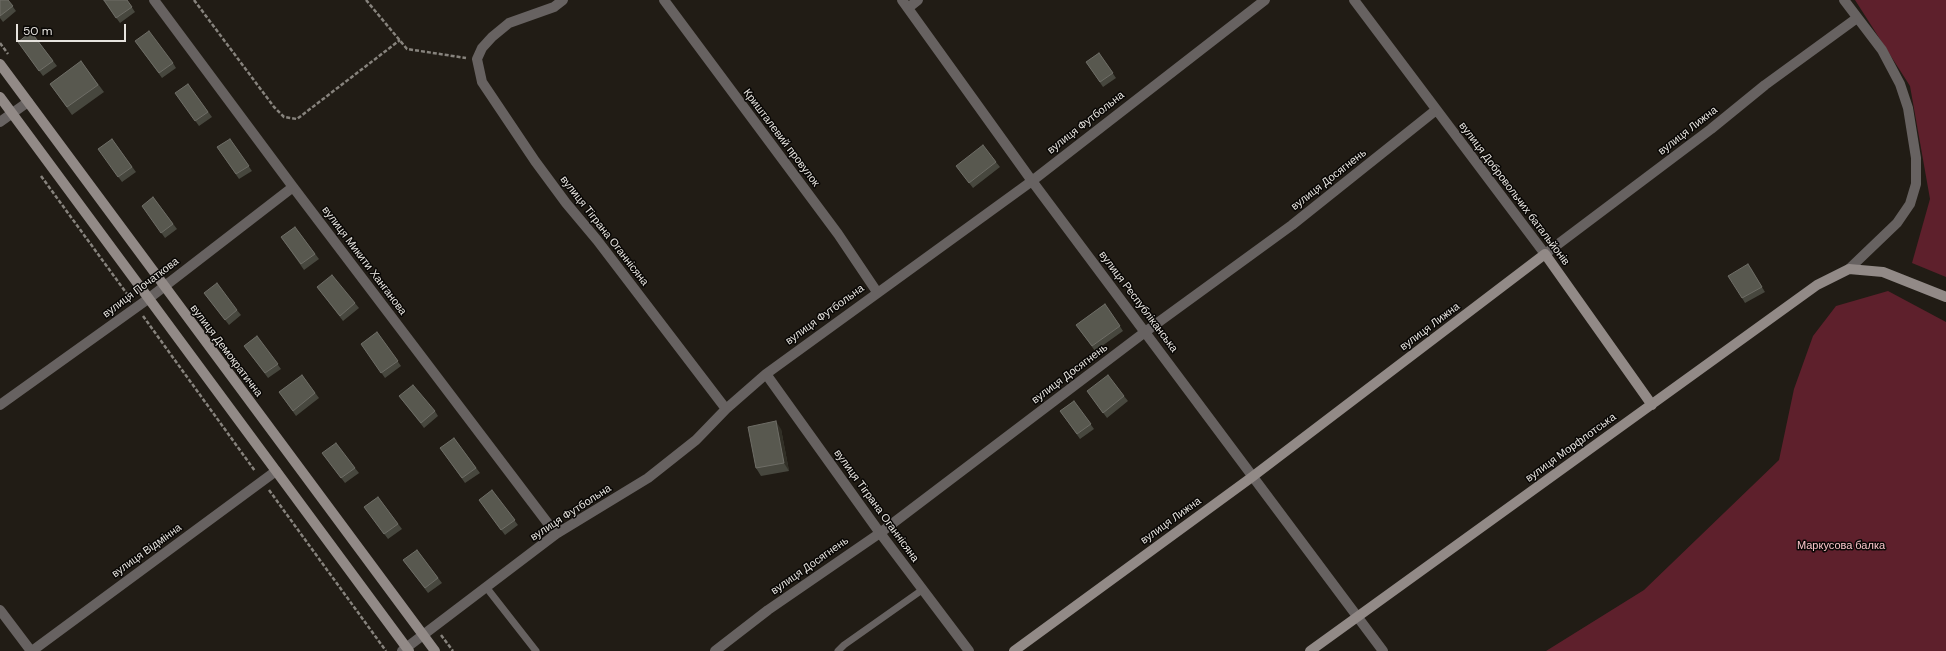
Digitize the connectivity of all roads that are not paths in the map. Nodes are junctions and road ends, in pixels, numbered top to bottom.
1 (154, 0) edge
2 (563, 0) edge
3 (664, 0) edge
4 (918, 0) edge
5 (1265, 0) edge
6 (1354, 0) edge
7 (1844, 0) edge
8 (905, 4) edge
9 (1857, 18) junction
10 (0, 64) edge
11 (0, 97) edge
12 (28, 102) junction
13 (1436, 110) junction
14 (12, 113) junction
15 (0, 122) edge
16 (1032, 181) junction
17 (293, 188) junction
18 (1545, 254) junction
19 (1849, 269) junction
20 (163, 286) junction
21 (877, 292) junction
22 (1946, 296) edge
23 (148, 299) junction
24 (1145, 332) junction
25 (766, 374) junction
26 (0, 405) edge
27 (1652, 405) junction
28 (726, 409) junction
29 (276, 471) junction
30 (1252, 477) junction
31 (880, 533) junction
32 (556, 534) junction
33 (486, 587) junction
34 (922, 590) junction
35 (0, 610) edge
36 (1357, 617) junction
37 (423, 635) junction
38 (406, 650) edge
39 (32, 651) edge
40 (435, 651) edge
41 (536, 651) edge
42 (714, 651) edge
43 (838, 651) edge
44 (968, 651) edge
45 (1014, 651) edge
46 (1310, 651) edge
47 (1383, 651) edge

1 - 17 street, вулиця Микити Ханганова
2 - 28 street, вулиця Тіграна Оганнісяна
3 - 21 street, Кришталевий провулок
4 - 8 street
5 - 16 street, вулиця Футбольна
6 - 13 street, вулиця Добровольчих батальйонів
7 - 9 street, вулиця Морфлотська
8 - 16 street, вулиця Республіканська
9 - 18 street, вулиця Лижна
9 - 19 street, вулиця Морфлотська
10 - 12 street, вулиця Демократична
11 - 14 street
12 - 14 street
12 - 20 street, вулиця Демократична
13 - 18 street, вулиця Добровольчих батальйонів
13 - 24 street, вулиця Досягнень
14 - 15 street
14 - 23 street
16 - 21 street, вулиця Футбольна
16 - 24 street, вулиця Республіканська
17 - 20 street, вулиця Початкова
17 - 32 street, вулиця Микити Ханганова
18 - 27 street, вулиця Добровольчих батальйонів
18 - 30 street, вулиця Лижна
19 - 22 street
19 - 27 street, вулиця Морфлотська
20 - 23 street, вулиця Початкова
20 - 37 street, вулиця Демократична
21 - 25 street, вулиця Футбольна
23 - 26 street, вулиця Початкова
23 - 29 street
24 - 30 street, вулиця Республіканська
24 - 31 street, вулиця Досягнень
25 - 28 street, вулиця Футбольна
25 - 31 street, вулиця Тіграна Оганнісяна
27 - 36 street, вулиця Морфлотська
28 - 32 street, вулиця Футбольна
29 - 38 street
29 - 39 street, вулиця Відмінна
30 - 36 street, вулиця Республіканська
30 - 45 street, вулиця Лижна
31 - 34 street, вулиця Тіграна Оганнісяна
31 - 42 street, вулиця Досягнень
32 - 33 street, вулиця Футбольна
33 - 37 street, вулиця Футбольна
33 - 41 lane
34 - 43 lane
34 - 44 street, вулиця Тіграна Оганнісяна
35 - 39 street
36 - 46 street, вулиця Морфлотська
36 - 47 street, вулиця Республіканська
37 - 38 street, вулиця Футбольна
37 - 40 street, вулиця Демократична

